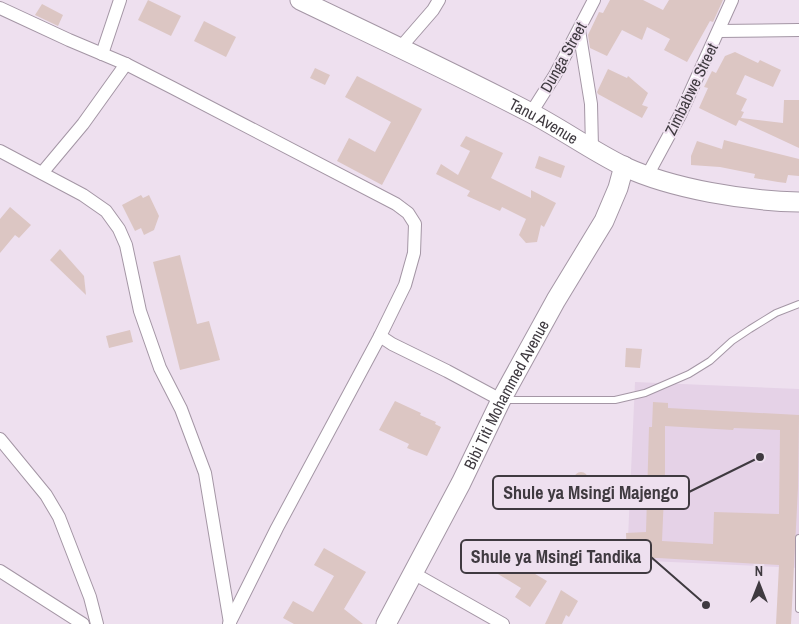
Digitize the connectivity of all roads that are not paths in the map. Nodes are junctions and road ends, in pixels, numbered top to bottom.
1 (120, 0) edge
2 (300, 0) edge
3 (439, 0) edge
4 (732, 0) edge
5 (590, 3) edge
6 (0, 8) edge
7 (579, 30) junction
8 (799, 30) edge
9 (719, 31) junction
10 (400, 48) junction
11 (102, 54) junction
12 (126, 64) junction
13 (532, 113) junction
14 (592, 148) junction
15 (0, 151) edge
16 (624, 166) junction
17 (42, 173) junction
18 (647, 176) junction
19 (799, 202) edge
20 (799, 304) edge
21 (380, 336) junction
22 (501, 400) junction
23 (0, 439) edge
24 (799, 538) edge
25 (0, 571) edge
26 (413, 573) junction
27 (799, 609) edge
28 (230, 623) edge
29 (82, 624) edge
30 (96, 624) edge
31 (386, 624) edge
32 (504, 624) edge

1 - 11 street
2 - 10 street, Tanu Avenue
3 - 10 street
4 - 9 street, Zimbabwe Street
5 - 7 street, Dunga Street
6 - 11 street
7 - 13 street, Dunga Street
7 - 14 street
8 - 9 street
9 - 18 street, Zimbabwe Street
10 - 13 street, Tanu Avenue
11 - 12 street
12 - 17 street
12 - 21 street
13 - 14 street, Tanu Avenue
14 - 16 street, Tanu Avenue
15 - 17 street
16 - 18 street, Tanu Avenue
16 - 22 street, Bibi Titi Mohammed Avenue
17 - 28 street
18 - 19 street, Tanu Avenue
20 - 22 lane
21 - 22 street
21 - 28 street
22 - 26 street, Bibi Titi Mohammed Avenue
23 - 30 street
24 - 27 lane
25 - 29 street
26 - 31 street, Bibi Titi Mohammed Avenue
26 - 32 street

